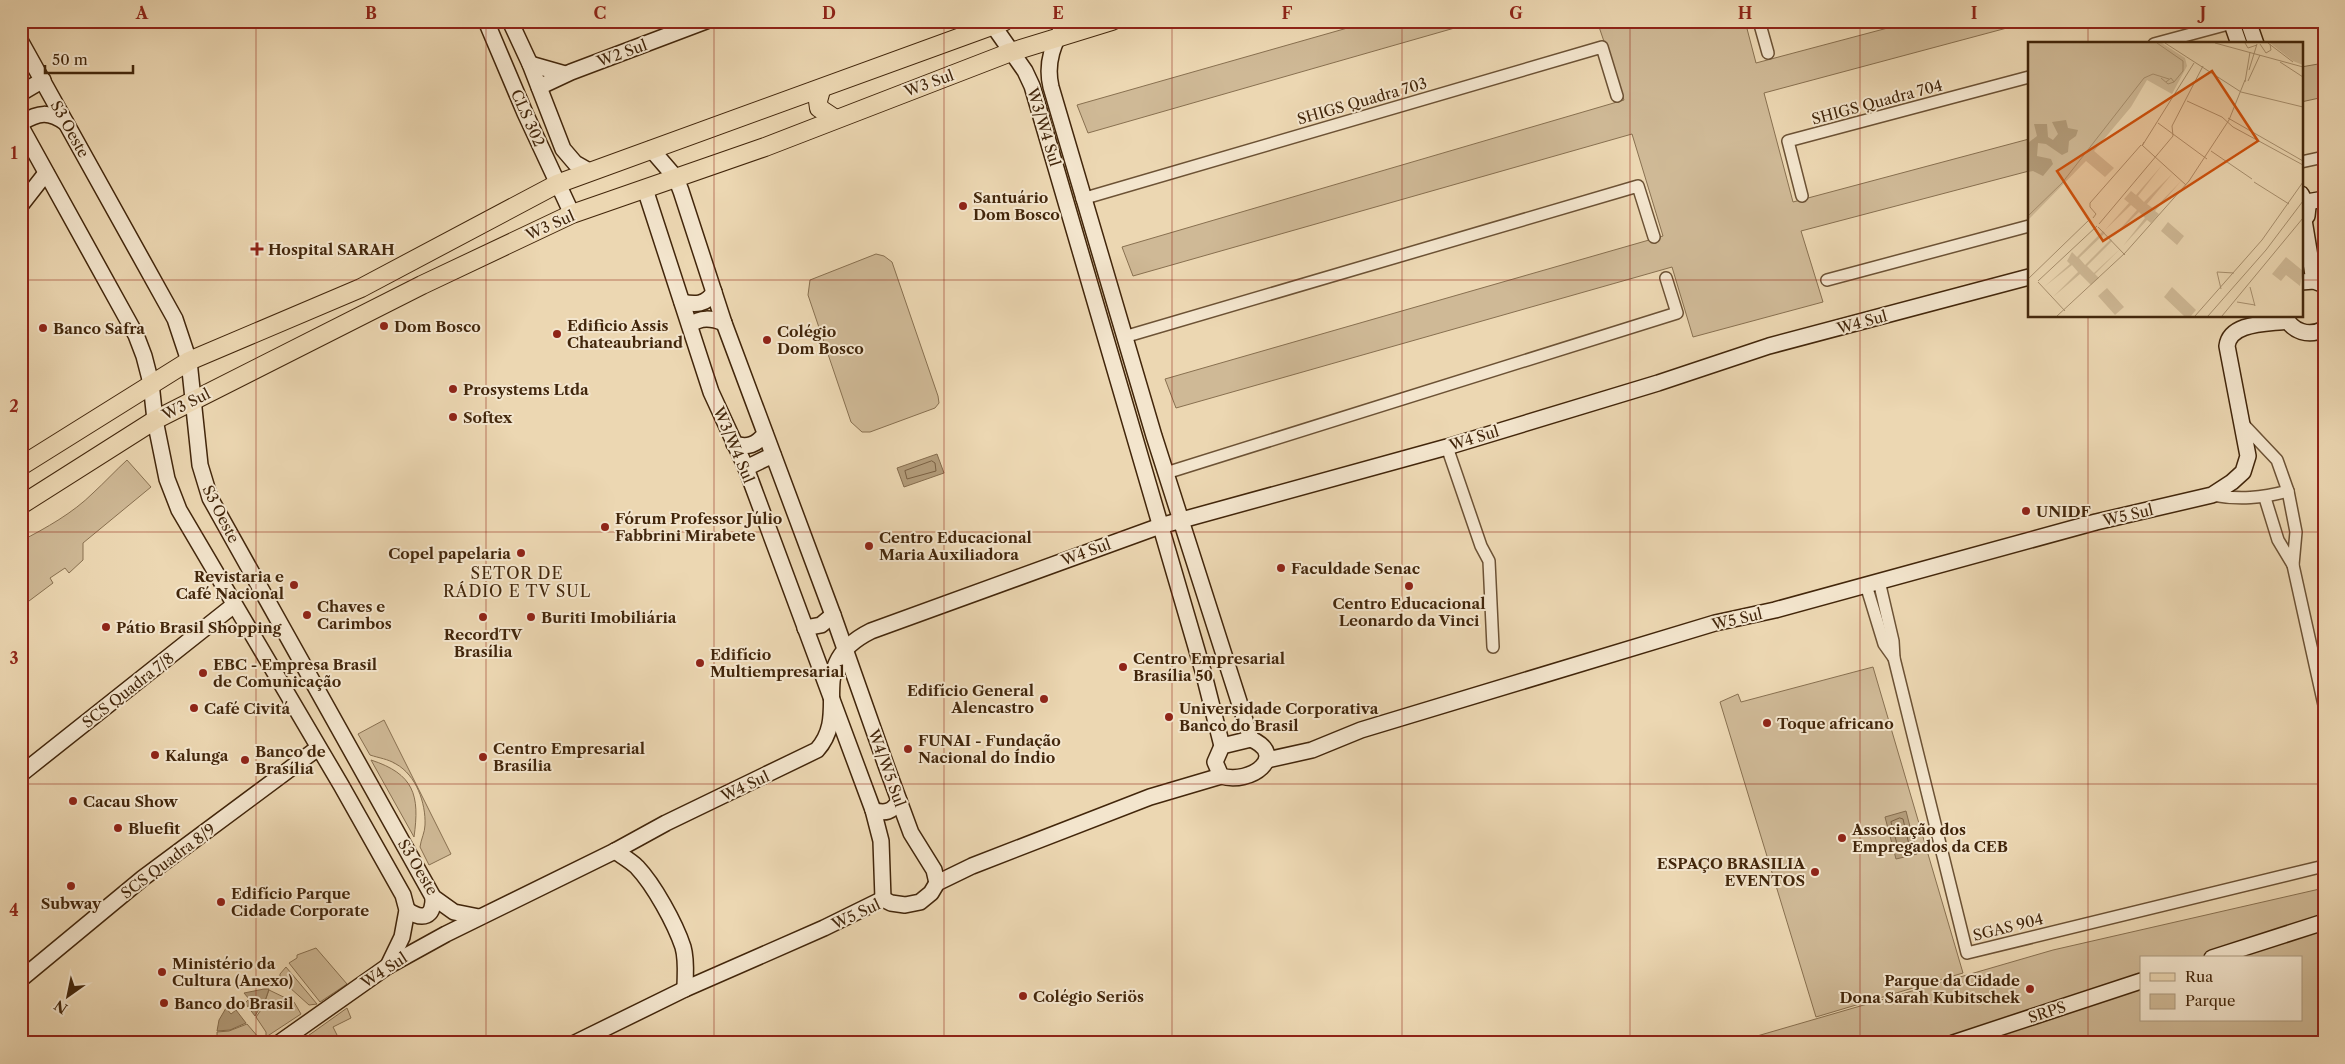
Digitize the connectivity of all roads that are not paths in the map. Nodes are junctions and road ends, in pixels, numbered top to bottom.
1 (486, 21) edge
2 (510, 21) edge
3 (706, 21) edge
4 (1066, 21) edge
5 (1112, 21) edge
6 (1759, 21) edge
7 (2248, 21) edge
8 (2232, 22) edge
9 (995, 23) edge
10 (1057, 38) junction
11 (21, 42) edge
12 (2161, 42) edge
13 (2238, 42) edge
14 (2255, 42) edge
15 (1011, 52) junction
16 (1768, 53) dead end
17 (530, 64) junction
18 (565, 74) junction
19 (2028, 77) edge
20 (43, 80) junction
21 (539, 86) junction
22 (821, 90) junction
23 (21, 93) edge
24 (1617, 96) dead end
25 (525, 113) junction
26 (834, 118) junction
27 (21, 123) edge
28 (66, 123) junction
29 (21, 127) edge
30 (1065, 138) junction
31 (1049, 143) junction
32 (651, 149) junction
33 (2324, 157) edge
34 (2302, 162) edge
35 (46, 172) junction
36 (589, 172) junction
37 (676, 178) junction
38 (557, 184) junction
39 (646, 189) junction
40 (1802, 196) dead end
41 (2304, 198) edge
42 (1082, 199) junction
43 (2324, 199) edge
44 (21, 205) edge
45 (572, 214) junction
46 (2303, 221) edge
47 (2028, 226) edge
48 (1654, 237) dead end
49 (449, 239) junction
50 (1103, 269) junction
51 (1087, 274) junction
52 (2028, 277) edge
53 (1666, 278) dead end
54 (1827, 280) dead end
55 (2313, 283) edge
56 (422, 284) junction
57 (714, 292) junction
58 (682, 302) junction
59 (2286, 319) edge
60 (724, 323) junction
61 (690, 325) junction
62 (2324, 329) edge
63 (1124, 337) junction
64 (189, 361) junction
65 (151, 383) junction
66 (192, 402) junction
67 (154, 420) junction
68 (2243, 424) junction
69 (765, 434) junction
70 (734, 444) junction
71 (1447, 447) junction
72 (773, 455) junction
73 (21, 466) edge
74 (746, 468) junction
75 (1166, 473) junction
76 (2288, 491) junction
77 (2212, 495) junction
78 (2265, 498) junction
79 (21, 505) edge
80 (1182, 519) junction
81 (1160, 526) junction
82 (2293, 565) junction
83 (1873, 583) junction
84 (234, 606) junction
85 (833, 615) junction
86 (806, 628) junction
87 (1493, 647) dead end
88 (844, 649) junction
89 (831, 699) junction
90 (2324, 705) edge
91 (1251, 739) junction
92 (1222, 746) junction
93 (318, 748) junction
94 (1267, 760) junction
95 (21, 774) edge
96 (1221, 776) junction
97 (899, 802) junction
98 (873, 810) junction
99 (615, 851) junction
100 (2324, 866) edge
101 (936, 883) junction
102 (433, 897) junction
103 (883, 899) junction
104 (407, 910) junction
105 (479, 917) junction
106 (2324, 922) edge
107 (2218, 956) edge
108 (388, 966) junction
109 (21, 979) edge
110 (2140, 980) edge
111 (684, 989) junction
112 (279, 1043) edge
113 (575, 1043) edge
114 (1953, 1043) edge

1 - 25 main road, CLS 302
2 - 17 main road, CLS 302
3 - 18 main road, W2 Sul
4 - 10 main road, W3/W4 Sul
5 - 10 main road, W3 Sul
6 - 16 street
7 - 14 main road
8 - 12 street
8 - 13 main road
9 - 15 main road, W3/W4 Sul
9 - 22 main road, W3 Sul
10 - 15 main road, W3 Sul
10 - 30 main road, W3/W4 Sul
11 - 20 main road, S3 Oeste
15 - 26 main road, W3 Sul
15 - 31 main road, W3/W4 Sul
17 - 18 main road
17 - 21 main road, CLS 302
18 - 21 main road, W2 Sul
19 - 40 street, SHIGS Quadra 704
20 - 23 main road
20 - 28 main road, S3 Oeste
21 - 25 main road
21 - 36 main road, CLS 302
22 - 26 main road
22 - 32 main road, W3 Sul
24 - 42 street, SHIGS Quadra 703
25 - 38 main road, CLS 302
26 - 37 main road, W3 Sul
27 - 28 main road
28 - 64 main road, S3 Oeste
29 - 35 main road, S3 Oeste
30 - 31 main road
30 - 42 main road, W3/W4 Sul
31 - 51 main road, W3/W4 Sul
32 - 36 main road, W3 Sul
32 - 37 main road
33 - 34 street
35 - 44 main road
35 - 65 main road, S3 Oeste
36 - 38 main road, W3 Sul
37 - 39 main road, W3 Sul
37 - 57 main road
38 - 45 main road, CLS 302
38 - 49 main road, W3 Sul
39 - 45 main road, W3 Sul
39 - 58 main road, W3/W4 Sul
41 - 43 main road
41 - 46 main road
42 - 50 main road, W3/W4 Sul
45 - 56 main road, W3 Sul
46 - 55 main road
47 - 54 street
48 - 63 street
49 - 56 main road
49 - 64 main road, W3 Sul
50 - 51 main road
50 - 63 main road, W3/W4 Sul
51 - 81 main road, W3/W4 Sul
52 - 71 main road, W4 Sul
53 - 75 street
56 - 66 main road, W3 Sul
57 - 58 main road
57 - 60 main road
58 - 61 main road, W3/W4 Sul
59 - 62 main road
59 - 68 main road, W5 Sul
60 - 61 main road
60 - 69 main road
61 - 70 main road, W3/W4 Sul
63 - 75 main road, W3/W4 Sul
64 - 65 main road, W3 Sul
64 - 66 main road, S3 Oeste
65 - 67 main road, S3 Oeste
65 - 73 main road, W3 Sul
66 - 67 main road, W3 Sul
66 - 102 main road, S3 Oeste
67 - 79 main road, W3 Sul
67 - 84 main road, S3 Oeste
68 - 76 street
68 - 77 main road, W5 Sul
69 - 70 main road
69 - 72 main road
70 - 74 main road, W3/W4 Sul
71 - 80 main road, W4 Sul
71 - 87 street
72 - 74 main road
72 - 85 main road
74 - 86 main road, W3/W4 Sul
75 - 80 main road, W3/W4 Sul
76 - 78 street, W5 Sul
76 - 82 street
77 - 78 street, W5 Sul
77 - 83 main road, W5 Sul
78 - 82 street
80 - 81 main road, W4 Sul
80 - 91 main road
81 - 88 main road, W4 Sul
81 - 92 main road
82 - 90 street
83 - 94 main road, W5 Sul
83 - 100 street, SGAS 904
84 - 93 main road, S3 Oeste
84 - 95 main road, SCS Quadra 7/8
85 - 86 main road
85 - 88 main road
86 - 89 main road, W3/W4 Sul
88 - 89 main road, W4 Sul
88 - 97 main road, W4/W5 Sul
89 - 98 main road, W4/W5 Sul
89 - 99 main road, W4 Sul
91 - 92 main road
91 - 94 main road
92 - 96 main road
93 - 104 main road, S3 Oeste
93 - 109 main road, SCS Quadra 8/9
94 - 96 main road
96 - 101 main road, W5 Sul
97 - 98 main road
97 - 101 main road, W4/W5 Sul
98 - 103 main road, W4/W5 Sul
99 - 105 main road, W4 Sul
99 - 111 main road
101 - 103 main road, W5 Sul
102 - 104 main road
102 - 105 main road, S3 Oeste
103 - 111 main road, W5 Sul
104 - 108 main road, S3 Oeste
105 - 108 main road, W4 Sul
106 - 107 main road
108 - 112 main road, W4 Sul
110 - 114 main road, SRPS
111 - 113 main road, W5 Sul

